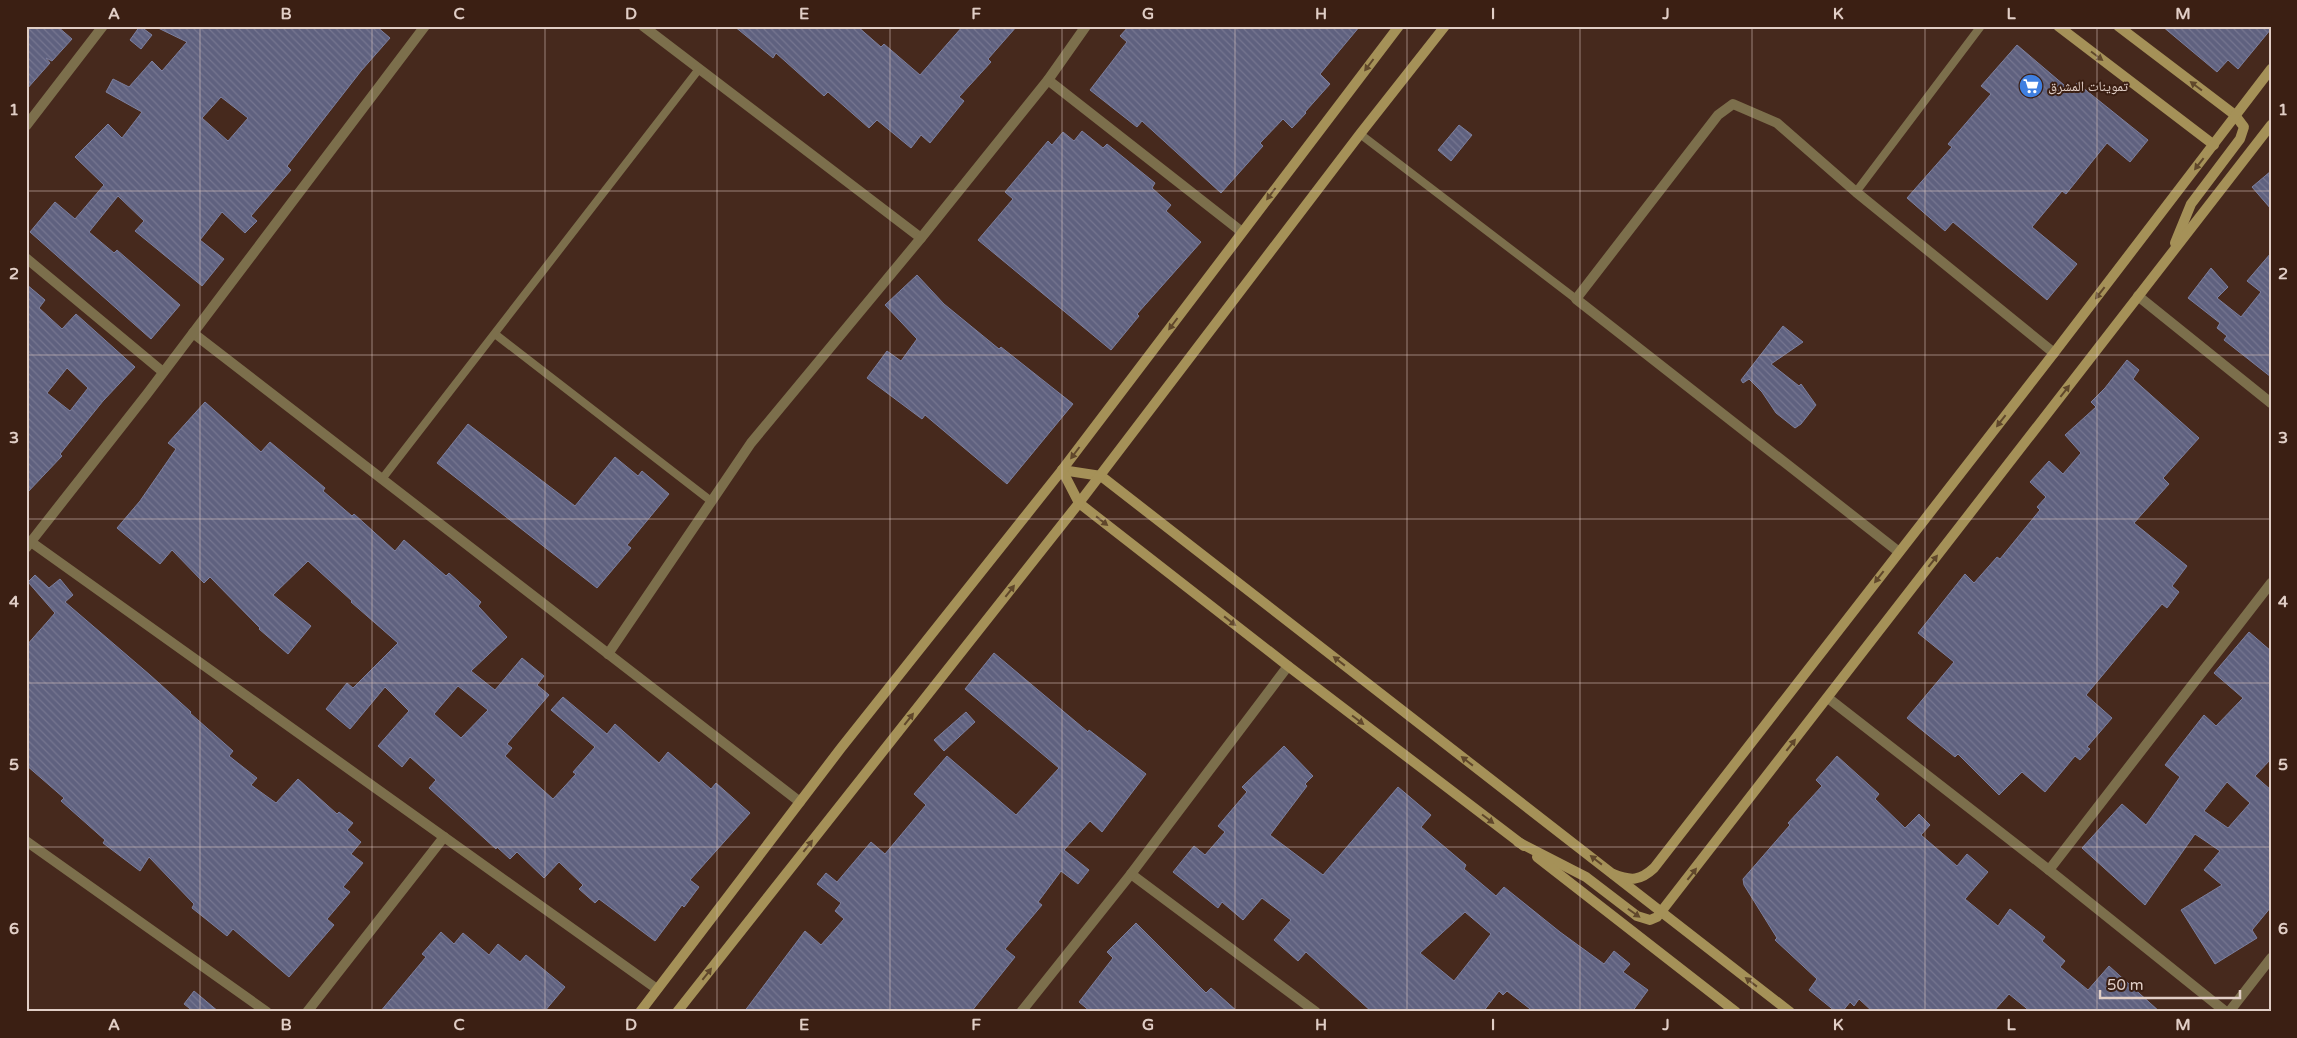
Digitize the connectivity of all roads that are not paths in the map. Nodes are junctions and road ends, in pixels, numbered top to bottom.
1 (103, 26) edge
2 (425, 26) edge
3 (643, 26) edge
4 (1399, 26) edge
5 (1445, 26) edge
6 (1981, 26) edge
7 (2058, 26) edge
8 (2118, 26) edge
9 (1084, 27) edge
10 (699, 69) junction
11 (2271, 69) edge
12 (1048, 80) junction
13 (2235, 115) junction
14 (2271, 125) edge
15 (26, 126) edge
16 (1360, 134) junction
17 (2214, 145) junction
18 (1856, 192) junction
19 (1242, 232) junction
20 (921, 238) junction
21 (2170, 255) junction
22 (26, 258) edge
23 (2138, 296) junction
24 (1576, 299) junction
25 (193, 333) junction
26 (495, 334) junction
27 (2054, 353) junction
28 (163, 372) junction
29 (2271, 403) edge
30 (1062, 470) junction
31 (1101, 476) junction
32 (382, 479) junction
33 (711, 501) junction
34 (1080, 504) junction
35 (29, 545) edge
36 (1899, 552) junction
37 (2271, 583) edge
38 (608, 654) junction
39 (1288, 666) junction
40 (1828, 698) junction
41 (800, 802) junction
42 (444, 837) junction
43 (26, 841) edge
44 (1518, 842) junction
45 (2049, 870) junction
46 (1131, 874) junction
47 (1613, 874) junction
48 (1662, 912) junction
49 (2271, 958) edge
50 (657, 989) junction
51 (267, 1012) edge
52 (307, 1012) edge
53 (640, 1012) edge
54 (677, 1012) edge
55 (1021, 1012) edge
56 (1316, 1012) edge
57 (1736, 1012) edge
58 (1790, 1012) edge
59 (2228, 1012) edge

1 - 15 street
2 - 25 street
3 - 10 street
4 -> 19 street
5 - 16 street
6 - 18 lane
7 -> 17 street
13 -> 8 street
9 - 12 street
10 - 20 street
10 - 26 lane
11 - 13 street
12 - 19 street
12 - 20 street
13 - 17 street
13 - 21 street
14 - 21 street
16 - 24 lane
16 - 31 street
17 -> 27 street
18 - 24 street
18 - 27 street
19 -> 30 street
20 - 33 street
21 - 23 street
22 - 28 street
23 - 29 street
40 -> 23 street
24 - 36 street
25 - 28 street
25 - 32 street
26 - 32 lane
26 - 33 lane
27 -> 36 street
28 - 35 street
30 - 31 street
30 - 34 street
30 - 41 street
31 - 34 street
47 -> 31 street
32 - 38 street
33 - 38 street
34 -> 39 street
54 -> 34 street
35 - 42 street
36 -> 47 street
37 - 45 street
38 - 41 street
39 -> 44 street
39 - 46 street
40 - 45 street
48 -> 40 street
41 - 50 street
42 - 50 street
42 - 52 street
43 - 51 street
44 -> 48 street
44 - 57 street
45 - 59 street
46 - 55 street
46 - 56 street
47 - 48 street
58 -> 48 street
49 - 59 street
50 - 53 street

